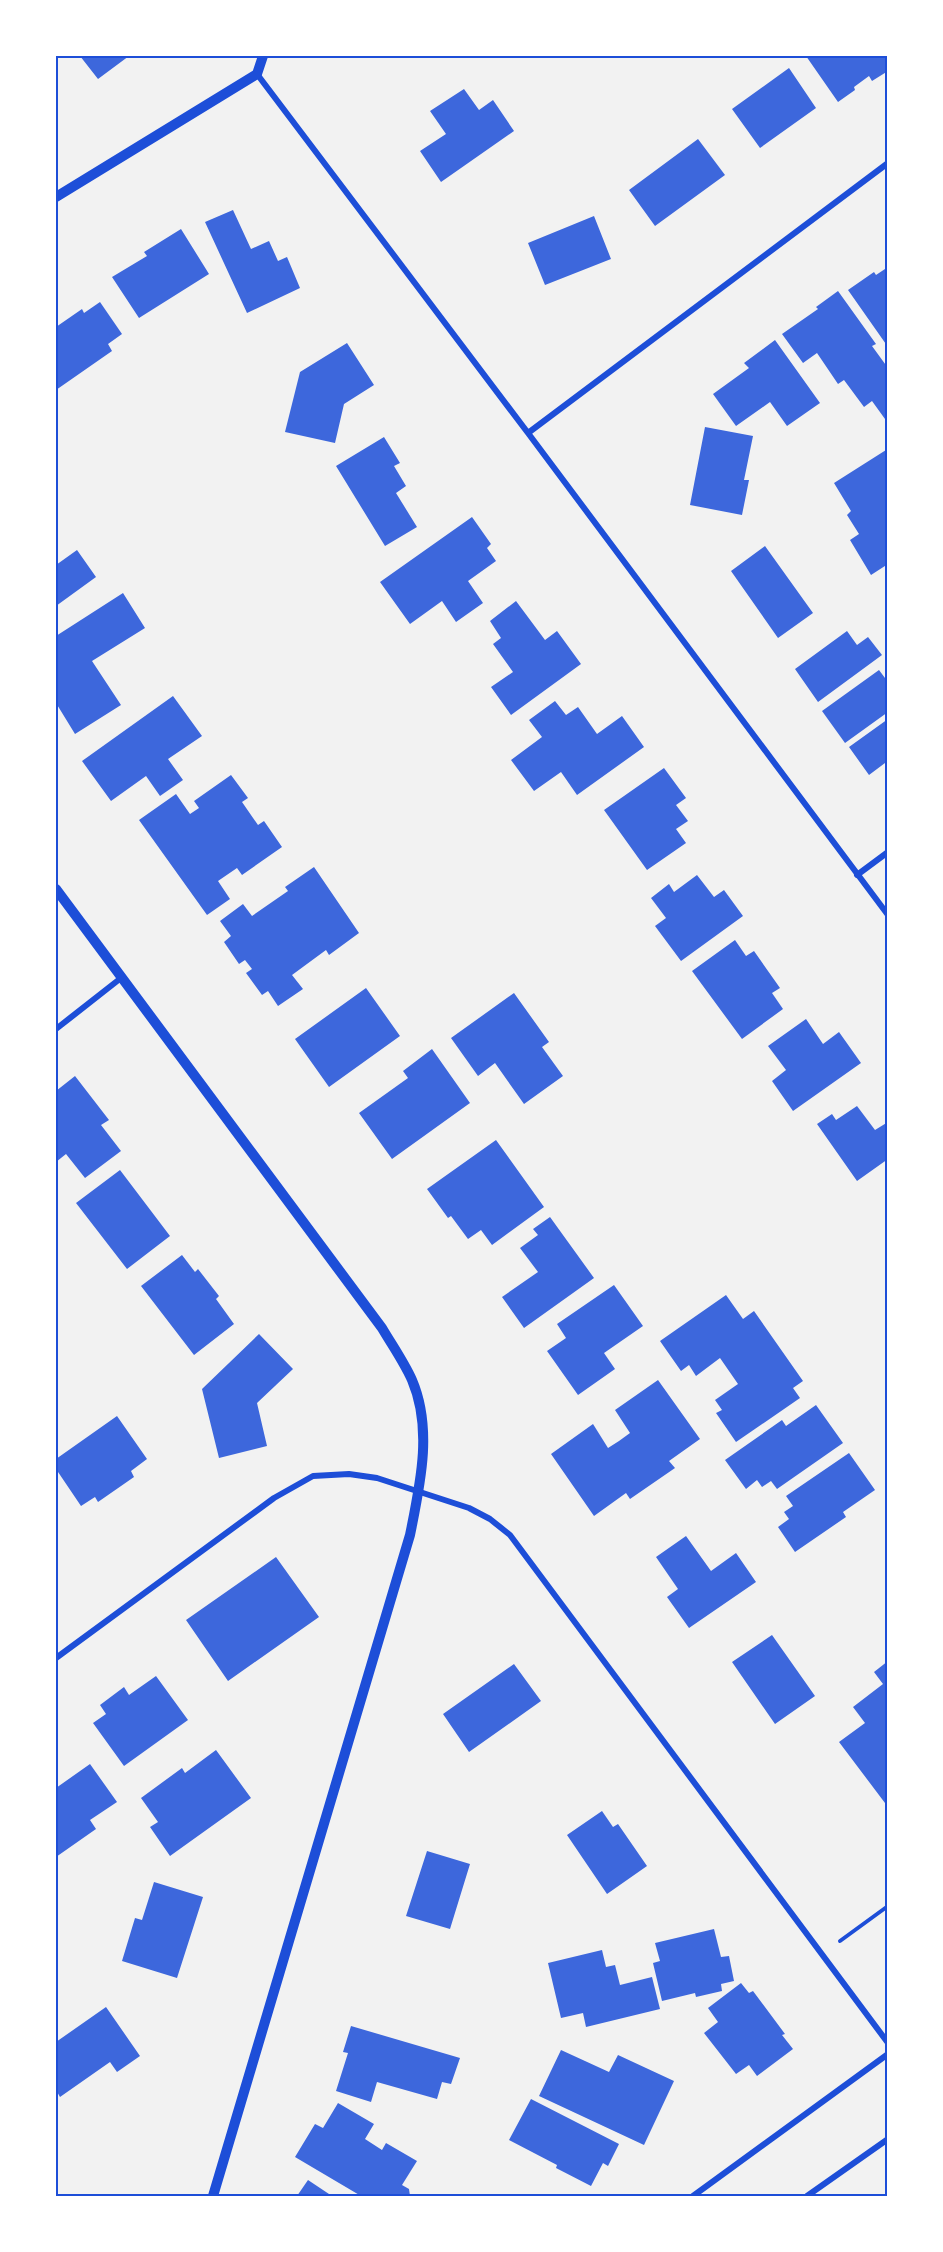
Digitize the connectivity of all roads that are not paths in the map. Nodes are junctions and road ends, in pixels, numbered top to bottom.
1 (263, 56) edge
2 (257, 74) junction
3 (888, 163) edge
4 (56, 197) edge
5 (528, 433) junction
6 (888, 852) edge
7 (857, 875) junction
8 (56, 889) edge
9 (888, 915) edge
10 (122, 978) junction
11 (56, 1029) edge
12 (419, 1491) junction
13 (56, 1658) edge
14 (888, 2043) edge
15 (888, 2054) edge
16 (888, 2139) edge
17 (213, 2196) edge
18 (693, 2196) edge
19 (807, 2196) edge

1 - 2 street
2 - 4 street
2 - 5 street
3 - 5 street
5 - 7 street
6 - 7 street
7 - 9 street
8 - 10 street
10 - 11 street
10 - 12 street
12 - 13 street
12 - 14 street
12 - 17 street
15 - 18 street
16 - 19 street

